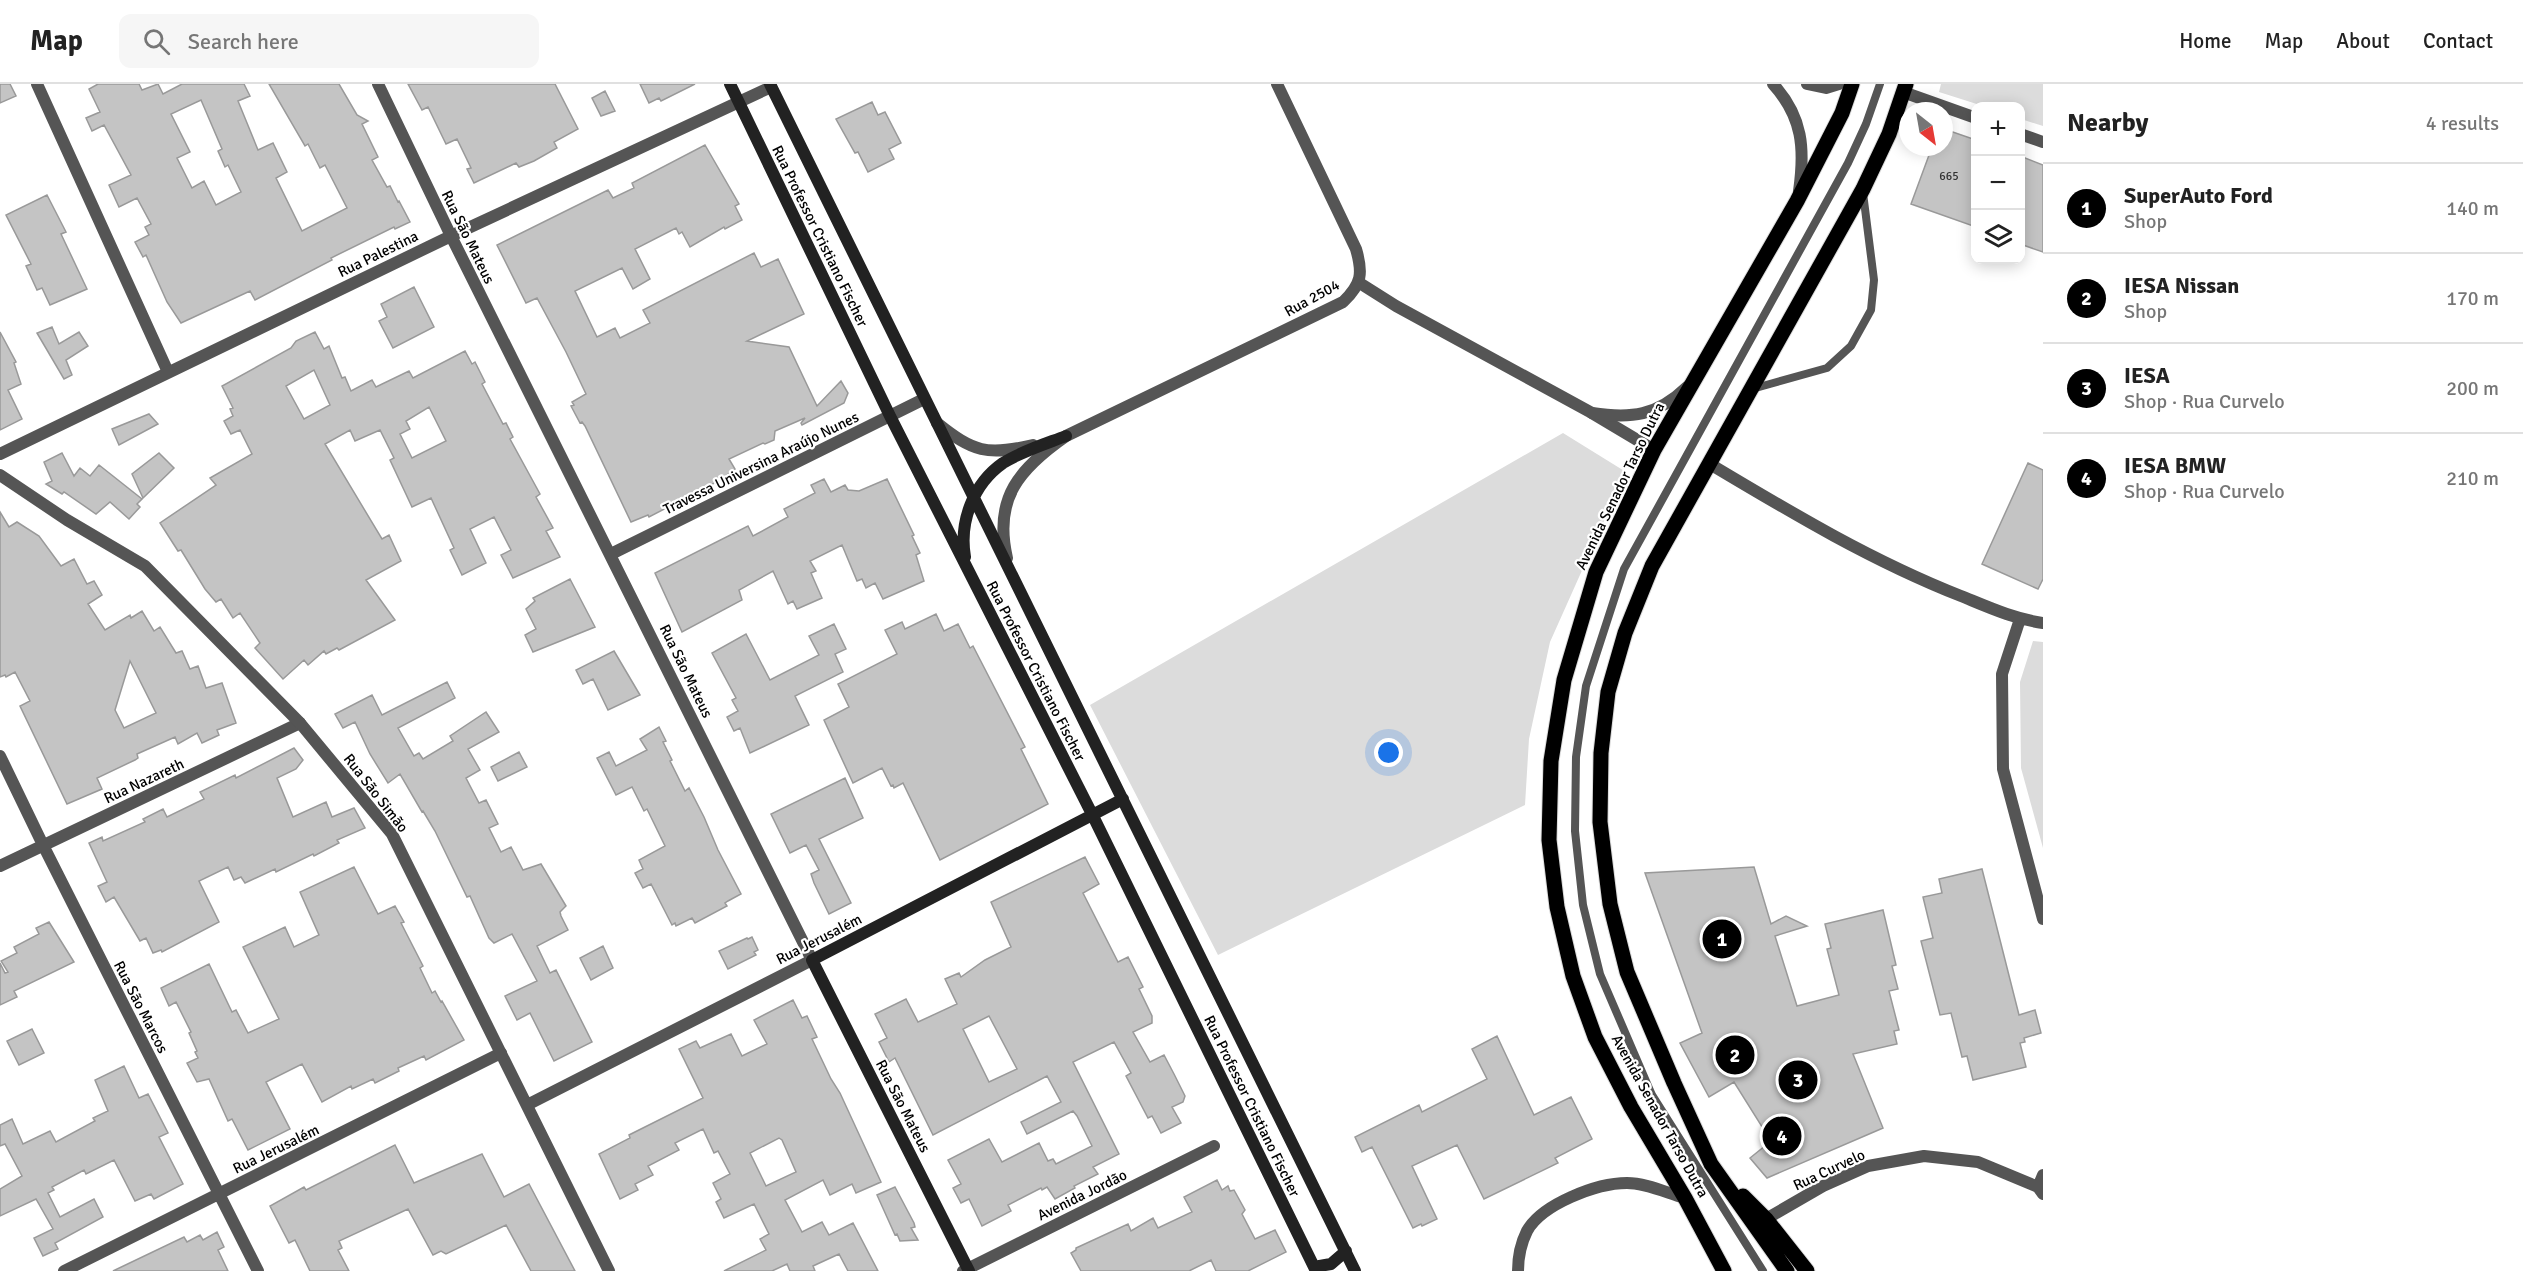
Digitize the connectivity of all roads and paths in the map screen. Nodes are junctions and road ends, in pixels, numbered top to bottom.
1 (37, 84) edge
2 (378, 84) edge
3 (730, 84) edge
4 (1277, 84) edge
5 (1773, 84) edge
6 (1807, 84) edge
7 (1839, 84) edge
8 (1852, 84) edge
9 (1880, 84) edge
10 (771, 85) edge
11 (1905, 88) edge
12 (739, 103) junction
13 (1971, 116) edge
14 (2025, 136) edge
15 (2043, 142) edge
16 (1863, 189) junction
17 (1797, 201) junction
18 (451, 236) junction
19 (1359, 282) junction
20 (168, 372) junction
21 (1695, 379) junction
22 (1752, 389) junction
23 (924, 399) junction
24 (1592, 413) junction
25 (890, 416) junction
26 (935, 422) junction
27 (1066, 436) junction
28 (1654, 450) junction
29 (0, 454) edge
30 (1710, 464) junction
31 (0, 475) edge
32 (974, 497) junction
33 (611, 554) junction
34 (1009, 568) junction
35 (967, 569) junction
36 (2020, 620) junction
37 (2043, 623) edge
38 (300, 723) junction
39 (0, 756) edge
40 (1123, 799) junction
41 (1093, 816) junction
42 (43, 845) junction
43 (0, 866) edge
44 (2043, 919) edge
45 (812, 960) junction
46 (501, 1053) junction
47 (527, 1105) junction
48 (1214, 1146) dead end
49 (1711, 1164) junction
50 (2043, 1175) edge
51 (2040, 1191) edge
52 (219, 1194) junction
53 (1685, 1198) junction
54 (1766, 1219) junction
55 (1346, 1251) junction
56 (1315, 1269) edge
57 (1726, 1269) edge
58 (966, 1270) edge
59 (64, 1271) edge
60 (258, 1271) edge
61 (609, 1271) edge
62 (1355, 1271) edge
63 (1518, 1271) edge
64 (1763, 1271) edge
65 (1787, 1271) edge
66 (1807, 1271) edge

1 - 20 street
2 - 18 street, Rua São Mateus
3 - 12 main road, Rua Professor Cristiano Fischer
4 - 19 street
5 - 17 street
6 - 7 street
8 - 17 main road, Avenida Senador Tarso Dutra
9 - 64 lane
10 - 12 street, Rua Palestina
10 - 23 main road, Rua Professor Cristiano Fischer
11 - 13 street
11 - 16 main road, Avenida Senador Tarso Dutra
12 - 18 street, Rua Palestina
12 - 25 main road, Rua Professor Cristiano Fischer
14 - 15 street
16 - 22 main road, Avenida Senador Tarso Dutra
16 - 22 lane
17 - 21 main road, Avenida Senador Tarso Dutra
18 - 20 street, Rua Palestina
18 - 33 street, Rua São Mateus
19 - 24 street, Rua 2504
19 - 27 street, Rua 2504
20 - 29 street, Rua Palestina
21 - 24 street, Rua 2504
21 - 28 main road, Avenida Senador Tarso Dutra
22 - 30 main road, Avenida Senador Tarso Dutra
23 - 25 street, Travessa Universina Araújo Nunes
23 - 26 main road, Rua Professor Cristiano Fischer
24 - 28 street, Rua 2504
25 - 33 street, Travessa Universina Araújo Nunes
25 - 35 main road, Rua Professor Cristiano Fischer
26 - 27 street, Rua 2504
26 - 32 main road, Rua Professor Cristiano Fischer
27 - 32 main road
27 - 34 street, Rua 2504
28 - 53 main road, Avenida Senador Tarso Dutra
30 - 36 street
30 - 49 main road, Avenida Senador Tarso Dutra
31 - 38 street, Rua São Simão
32 - 34 main road, Rua Professor Cristiano Fischer
32 - 35 main road
33 - 45 street, Rua São Mateus
34 - 40 main road, Rua Professor Cristiano Fischer
35 - 41 main road, Rua Professor Cristiano Fischer
36 - 37 street
36 - 44 street
38 - 42 street, Rua Nazareth
38 - 46 street, Rua São Simão
39 - 42 street, Rua São Marcos
40 - 41 main road, Rua Jerusalém
40 - 55 main road, Rua Professor Cristiano Fischer
41 - 45 main road, Rua Jerusalém
41 - 56 main road, Rua Professor Cristiano Fischer
42 - 43 street, Rua Nazareth
42 - 52 street, Rua São Marcos
45 - 47 street, Rua Jerusalém
45 - 58 main road, Rua São Mateus
46 - 47 street, Rua São Simão
46 - 52 street, Rua Jerusalém
47 - 61 street, Rua São Simão
48 - 58 street, Avenida Jordão
49 - 54 main road, Avenida Senador Tarso Dutra
49 - 65 main road, Avenida Senador Tarso Dutra
50 - 51 street
51 - 54 street, Rua Curvelo
52 - 59 street, Rua Jerusalém
52 - 60 street, Rua São Marcos
53 - 57 main road, Avenida Senador Tarso Dutra
53 - 63 street
54 - 66 main road, Avenida Senador Tarso Dutra
55 - 56 main road
55 - 62 main road, Rua Professor Cristiano Fischer

